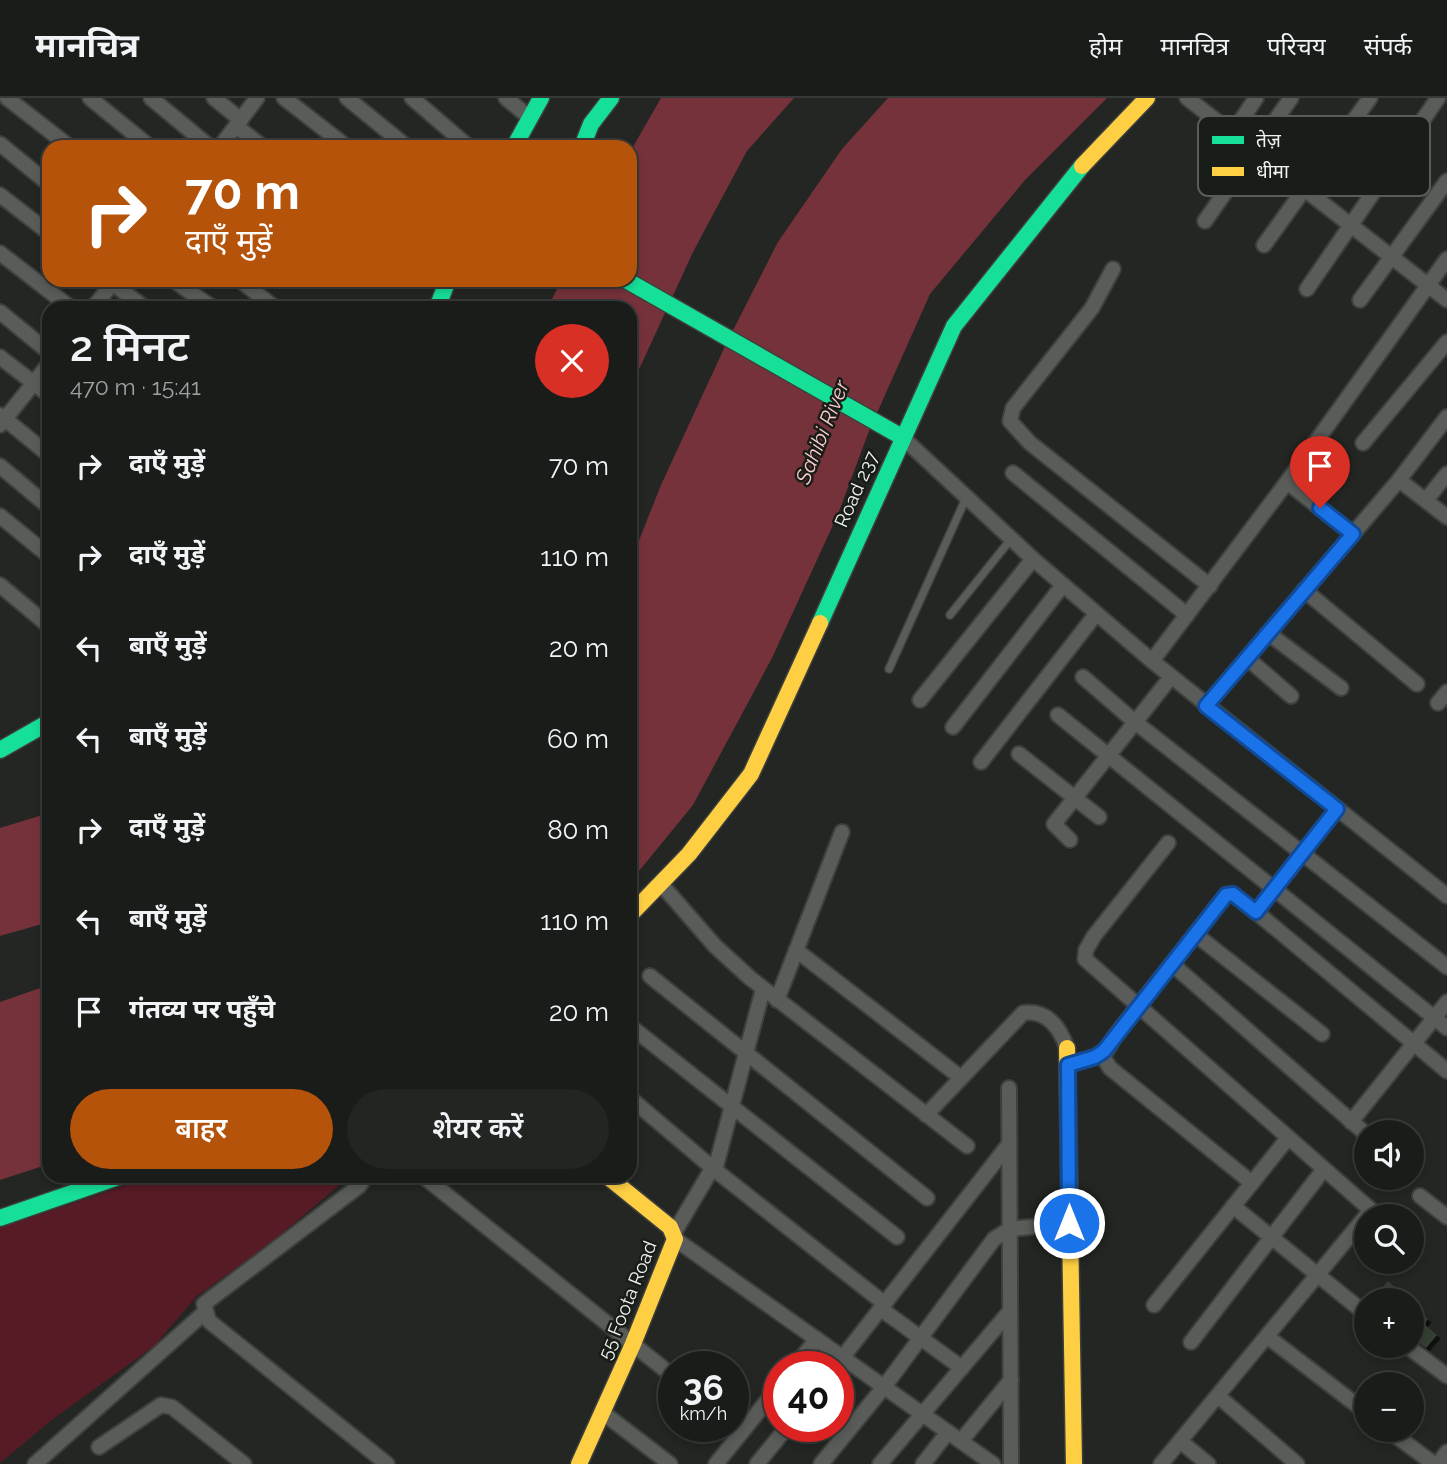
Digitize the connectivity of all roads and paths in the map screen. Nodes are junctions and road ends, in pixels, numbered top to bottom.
1 (7, 98) edge
2 (90, 98) edge
3 (151, 98) edge
4 (214, 98) edge
5 (257, 98) edge
6 (284, 98) edge
7 (347, 98) edge
8 (412, 98) edge
9 (506, 98) edge
10 (541, 98) edge
11 (611, 98) edge
12 (1147, 98) edge
13 (1187, 98) edge
14 (1256, 98) edge
15 (1291, 98) edge
16 (1370, 98) edge
17 (1438, 98) edge
18 (1210, 116) edge
19 (1244, 116) edge
20 (1279, 116) edge
21 (1358, 116) edge
22 (1426, 116) edge
23 (529, 117) junction
24 (238, 123) junction
25 (61, 140) edge
26 (141, 140) edge
27 (202, 140) edge
28 (225, 140) edge
29 (256, 140) edge
30 (338, 140) edge
31 (398, 140) edge
32 (462, 140) edge
33 (518, 140) edge
34 (585, 140) edge
35 (0, 144) edge
36 (42, 178) edge
37 (1447, 181) edge
38 (0, 195) edge
39 (1223, 196) edge
40 (1302, 196) edge
41 (1310, 196) edge
42 (1371, 196) edge
43 (1205, 221) dead end
44 (1350, 227) junction
45 (42, 228) edge
46 (1264, 245) dead end
47 (0, 253) edge
48 (1392, 258) junction
49 (1447, 259) edge
50 (1113, 269) dead end
51 (1428, 285) junction
52 (42, 286) edge
53 (637, 286) edge
54 (44, 287) edge
55 (119, 287) edge
56 (183, 287) edge
57 (249, 287) edge
58 (1307, 289) dead end
59 (1360, 300) dead end
60 (1447, 300) edge
61 (62, 301) edge
62 (136, 301) edge
63 (203, 301) edge
64 (266, 301) edge
65 (0, 312) edge
66 (1447, 342) edge
67 (42, 346) edge
68 (0, 356) edge
69 (42, 372) edge
70 (34, 383) junction
71 (42, 390) edge
72 (1447, 417) edge
73 (2, 420) edge
74 (902, 438) junction
75 (1363, 443) dead end
76 (42, 450) edge
77 (0, 466) edge
78 (1013, 473) dead end
79 (1447, 474) edge
80 (1399, 480) junction
81 (1287, 482) junction
82 (966, 497) junction
83 (1426, 500) junction
84 (42, 501) edge
85 (0, 516) edge
86 (1447, 517) edge
87 (1353, 534) junction
88 (1011, 539) junction
89 (42, 550) edge
90 (1033, 559) junction
91 (0, 585) edge
92 (1063, 585) junction
93 (1210, 586) junction
94 (1304, 590) junction
95 (1096, 614) junction
96 (950, 615) dead end
97 (1187, 615) junction
98 (42, 620) edge
99 (1268, 633) junction
100 (1247, 658) junction
101 (1152, 661) junction
102 (889, 668) dead end
103 (1083, 677) dead end
104 (1171, 677) junction
105 (1417, 684) dead end
106 (1341, 688) dead end
107 (1291, 696) dead end
108 (920, 700) dead end
109 (1206, 706) junction
110 (1058, 715) dead end
111 (1135, 722) junction
112 (42, 726) edge
113 (953, 727) dead end
114 (1, 748) edge
115 (1019, 754) dead end
116 (1109, 754) junction
117 (981, 762) dead end
118 (1074, 797) junction
119 (1337, 809) junction
120 (1099, 817) dead end
121 (842, 832) dead end
122 (1070, 840) dead end
123 (1168, 843) dead end
124 (1303, 854) junction
125 (661, 884) junction
126 (1275, 889) junction
127 (1446, 892) edge
128 (637, 908) edge
129 (1256, 912) junction
130 (1195, 934) junction
131 (796, 950) junction
132 (1172, 964) junction
133 (1447, 967) edge
134 (650, 976) dead end
135 (763, 989) junction
136 (777, 1000) junction
137 (1447, 1002) edge
138 (1138, 1007) junction
139 (1434, 1018) junction
140 (1447, 1028) edge
141 (637, 1032) edge
142 (1322, 1034) dead end
143 (1413, 1043) junction
144 (1067, 1048) joint
145 (1104, 1051) junction
146 (746, 1053) junction
147 (1068, 1065) junction
148 (1447, 1071) edge
149 (960, 1077) junction
150 (1009, 1088) dead end
151 (637, 1104) edge
152 (732, 1107) junction
153 (926, 1115) junction
154 (1351, 1122) junction
155 (1354, 1124) edge
156 (1288, 1138) junction
157 (1009, 1144) junction
158 (967, 1146) dead end
159 (714, 1168) junction
160 (1324, 1169) junction
161 (101, 1183) edge
162 (361, 1183) edge
163 (432, 1183) edge
164 (615, 1183) edge
165 (1252, 1183) junction
166 (1420, 1196) dead end
167 (928, 1198) dead end
168 (1233, 1206) junction
169 (1447, 1217) edge
170 (0, 1218) edge
171 (1069, 1223) junction
172 (1010, 1229) junction
173 (675, 1236) junction
174 (897, 1237) dead end
175 (1272, 1239) junction
176 (1317, 1277) junction
177 (1354, 1305) edge
178 (1154, 1306) dead end
179 (883, 1307) junction
180 (1010, 1311) junction
181 (204, 1313) junction
182 (1268, 1337) junction
183 (920, 1338) junction
184 (817, 1339) junction
185 (1191, 1342) dead end
186 (633, 1344) junction
187 (807, 1351) edge
188 (828, 1351) edge
189 (848, 1351) edge
190 (1447, 1357) edge
191 (1423, 1358) edge
192 (658, 1364) edge
193 (962, 1368) junction
194 (854, 1370) edge
195 (1442, 1372) edge
196 (1011, 1380) junction
197 (884, 1387) junction
198 (1217, 1396) junction
199 (763, 1402) edge
200 (1354, 1403) edge
201 (602, 1412) junction
202 (923, 1415) junction
203 (749, 1417) edge
204 (948, 1432) junction
205 (961, 1441) junction
206 (1180, 1441) junction
207 (729, 1442) edge
208 (775, 1442) edge
209 (1405, 1442) edge
210 (99, 1447) dead end
211 (1447, 1452) edge
212 (987, 1463) edge
213 (35, 1464) edge
214 (244, 1464) edge
215 (387, 1464) edge
216 (579, 1464) edge
217 (670, 1464) edge
218 (716, 1464) edge
219 (757, 1464) edge
220 (821, 1464) edge
221 (880, 1464) edge
222 (923, 1464) edge
223 (1011, 1464) edge
224 (1074, 1464) edge
225 (1161, 1464) edge
226 (1208, 1464) edge
227 (1297, 1464) edge
228 (1436, 1464) edge

1 - 25 street
2 - 26 street
3 - 27 street
4 - 24 street
5 - 24 street
6 - 30 street
7 - 31 street
8 - 32 street
9 - 23 street
10 - 23 street
11 - 34 street
12 - 74 street, Road 237
13 - 18 street
14 - 19 street
15 - 20 street
16 - 21 street
17 - 22 street
23 - 33 street
24 - 28 street
24 - 29 street
35 - 36 street
37 - 48 street
38 - 45 street
39 - 43 street
40 - 46 street
41 - 44 street
42 - 44 street
44 - 48 street
44 - 58 street
47 - 52 street
48 - 51 street
48 - 59 street
49 - 51 street
50 - 93 street
51 - 60 street
51 - 81 street
53 - 74 street
54 - 61 street
55 - 62 street
56 - 63 street
57 - 64 street
65 - 67 street
66 - 75 street
68 - 70 street
69 - 70 street
70 - 71 street
70 - 73 street
72 - 80 street
73 - 76 street
74 - 82 street
74 - 125 street, Road 237
77 - 84 street
78 - 97 street
79 - 83 street
80 - 83 street
80 - 87 street
81 - 87 street
81 - 93 street
82 - 88 street
82 - 102 lane
83 - 86 street
85 - 89 street
87 - 94 street
88 - 90 street
88 - 96 lane
90 - 92 street
90 - 108 street
91 - 98 street
92 - 95 street
92 - 113 street
93 - 97 street
94 - 99 street
94 - 105 street
95 - 101 street
95 - 117 street
97 - 101 street
99 - 100 street
99 - 106 street
100 - 107 street
100 - 109 street
101 - 104 street
103 - 111 street
104 - 109 street
104 - 111 street
109 - 119 street
110 - 116 street
111 - 116 street
111 - 124 street
112 - 114 street
115 - 118 street
116 - 118 street
116 - 126 street
118 - 120 street
118 - 122 street
119 - 124 street
119 - 127 street
121 - 131 street
123 - 138 street
124 - 126 street
124 - 133 street
125 - 128 street, Road 237
125 - 135 street
126 - 129 street
126 - 139 street
129 - 130 street
129 - 143 street
130 - 132 street
130 - 142 street
131 - 136 street
131 - 149 street
132 - 138 street
132 - 154 street
134 - 146 street
135 - 136 street
135 - 146 street
136 - 153 street
137 - 139 street
138 - 145 street
138 - 156 street
139 - 140 street
139 - 143 street
141 - 152 street
143 - 148 street
143 - 154 street
144 - 147 street
144 - 149 street
145 - 147 street
145 - 165 street
146 - 152 street
146 - 167 street
147 - 171 street
149 - 153 street
150 - 157 street
151 - 159 street
152 - 159 street
152 - 174 street
153 - 158 street
154 - 155 street
156 - 160 street
156 - 165 street
157 - 172 street
157 - 179 street
159 - 173 street
159 - 179 street
160 - 175 street
160 - 176 street
161 - 170 street
162 - 181 street
163 - 186 street
164 - 173 street, 55 Foota Road
165 - 168 street
166 - 169 street
168 - 175 street
168 - 178 street
171 - 172 street
171 - 224 street
172 - 180 street
172 - 183 street
173 - 184 street
173 - 186 street, 55 Foota Road
175 - 176 street
175 - 185 street
176 - 177 street
176 - 182 street
179 - 183 street
179 - 189 street
180 - 193 street
180 - 196 street
181 - 213 street
181 - 215 street
182 - 198 street
182 - 200 street
183 - 193 street
183 - 197 street
184 - 187 street
184 - 188 street
186 - 192 street
186 - 201 street, 55 Foota Road
190 - 195 street
191 - 195 street
193 - 202 street
194 - 197 street
196 - 205 street
196 - 223 street
197 - 202 street
197 - 220 street
198 - 206 street
198 - 227 street
199 - 203 street
201 - 216 street, 55 Foota Road
201 - 217 street
202 - 204 street
202 - 221 street
204 - 205 street
204 - 222 street
205 - 212 street
206 - 225 street
206 - 226 street
207 - 218 street
208 - 219 street
209 - 228 street
210 - 214 street
211 - 228 street

